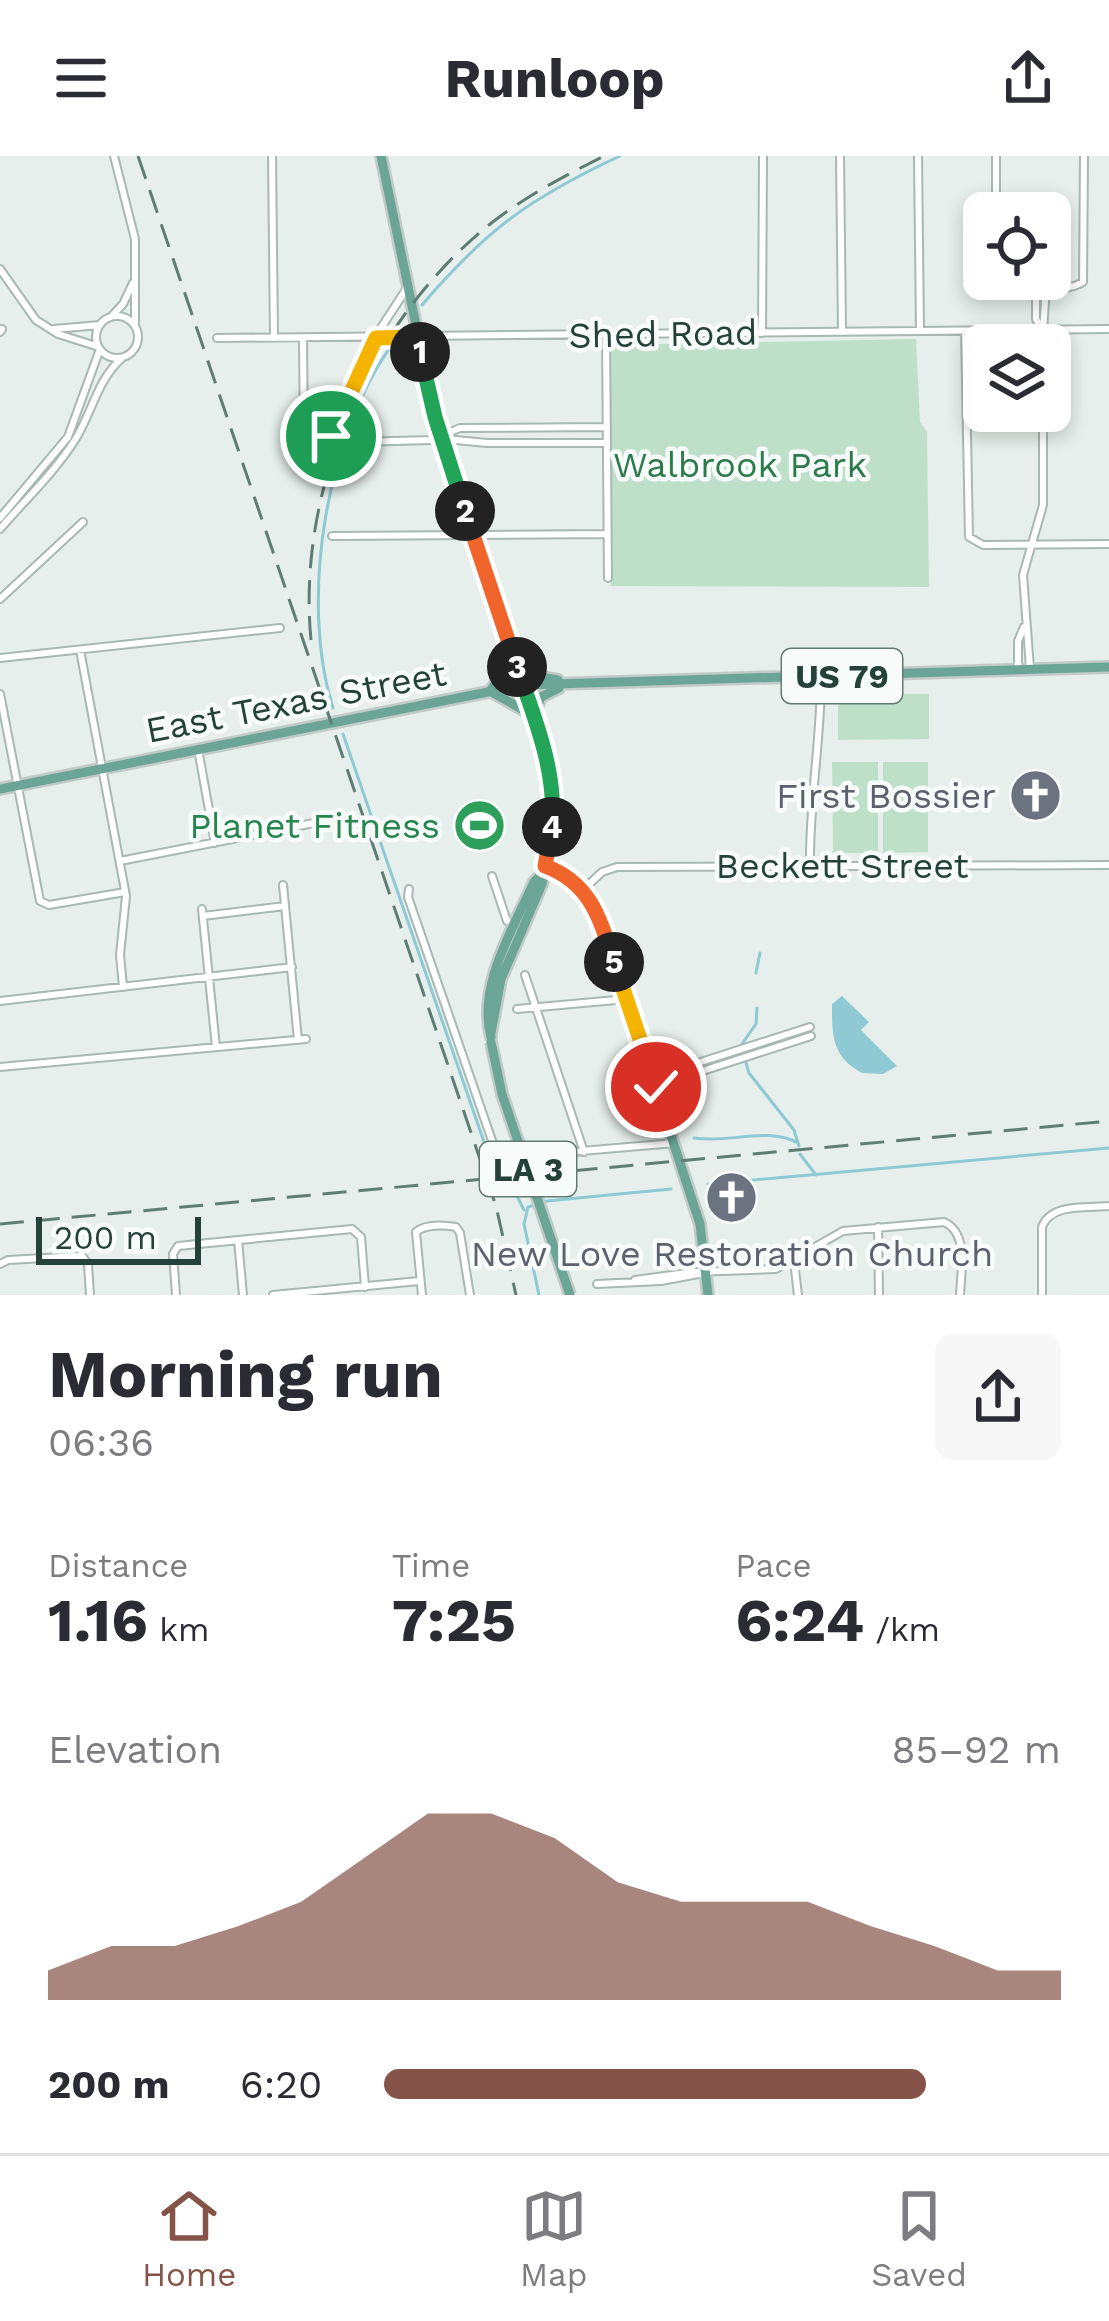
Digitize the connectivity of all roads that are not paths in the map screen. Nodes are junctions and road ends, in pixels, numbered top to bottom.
1 (114, 156) edge
2 (272, 156) edge
3 (381, 156) edge
4 (764, 156) edge
5 (839, 156) edge
6 (918, 156) edge
7 (996, 156) edge
8 (1084, 156) edge
9 (996, 192) edge
10 (0, 269) edge
11 (134, 280) junction
12 (1071, 287) edge
13 (407, 289) junction
14 (111, 317) junction
15 (100, 326) junction
16 (135, 326) junction
17 (50, 328) junction
18 (1109, 329) edge
19 (1071, 330) edge
20 (963, 331) edge
21 (842, 332) junction
22 (920, 332) junction
23 (762, 333) junction
24 (606, 335) junction
25 (417, 337) junction
26 (217, 338) dead end
27 (274, 338) junction
28 (303, 338) junction
29 (376, 338) junction
30 (99, 348) junction
31 (122, 358) junction
32 (607, 427) junction
33 (966, 432) edge
34 (1043, 432) edge
35 (441, 438) junction
36 (327, 442) dead end
37 (356, 442) dead end
38 (607, 443) junction
39 (304, 447) dead end
40 (0, 518) edge
41 (83, 522) dead end
42 (0, 529) edge
43 (472, 534) junction
44 (608, 534) junction
45 (332, 536) dead end
46 (1030, 544) junction
47 (1109, 544) edge
48 (608, 578) dead end
49 (0, 599) edge
50 (280, 628) dead end
51 (80, 650) junction
52 (0, 658) edge
53 (513, 658) junction
54 (1109, 668) edge
55 (1024, 669) junction
56 (821, 677) junction
57 (575, 683) junction
58 (523, 685) junction
59 (490, 691) junction
60 (0, 694) edge
61 (534, 717) junction
62 (198, 749) junction
63 (101, 769) junction
64 (19, 786) junction
65 (0, 789) edge
66 (324, 821) dead end
67 (215, 843) junction
68 (120, 862) junction
69 (1109, 865) edge
70 (810, 866) junction
71 (543, 871) junction
72 (493, 876) dead end
73 (283, 885) dead end
74 (409, 890) dead end
75 (583, 890) junction
76 (125, 892) junction
77 (285, 906) junction
78 (507, 921) dead end
79 (292, 967) junction
80 (525, 975) dead end
81 (208, 976) junction
82 (123, 986) junction
83 (627, 999) junction
84 (0, 1001) edge
85 (536, 1007) junction
86 (517, 1009) dead end
87 (811, 1032) dead end
88 (215, 1047) junction
89 (0, 1067) edge
90 (655, 1082) junction
91 (675, 1143) junction
92 (584, 1152) junction
93 (1109, 1206) edge
94 (878, 1227) junction
95 (238, 1240) junction
96 (794, 1261) junction
97 (0, 1264) edge
98 (707, 1271) junction
99 (420, 1281) junction
100 (597, 1283) dead end
101 (365, 1287) junction
102 (91, 1295) edge
103 (176, 1295) edge
104 (243, 1295) edge
105 (273, 1295) edge
106 (422, 1295) edge
107 (470, 1295) edge
108 (570, 1295) edge
109 (708, 1295) edge
110 (798, 1295) edge
111 (879, 1295) edge
112 (961, 1295) edge
113 (1042, 1295) edge

1 - 11 street
2 - 27 street
3 - 13 main road, LA 3
4 - 23 street
5 - 21 street
6 - 22 street
7 - 9 street
8 - 12 street
10 - 17 street
11 - 14 street
11 - 16 street
13 - 25 main road, LA 3
13 - 29 street
14 - 15 street
14 - 16 street
15 - 17 street
15 - 30 street
16 - 31 street
17 - 30 street
18 - 19 street, Shed Road
20 - 22 street, Shed Road
21 - 22 street, Shed Road
21 - 23 street, Shed Road
23 - 24 street, Shed Road
24 - 25 street, Shed Road
24 - 32 street
25 - 29 street, Shed Road
25 - 35 main road, LA 3
26 - 27 street, Shed Road
27 - 28 street, Shed Road
28 - 29 street, Shed Road
28 - 39 street
29 - 36 street
30 - 31 street
30 - 40 street
31 - 42 street
32 - 35 street
32 - 38 street
33 - 46 street
34 - 46 street
35 - 37 street
35 - 38 street
35 - 43 main road, LA 3
38 - 44 street
41 - 49 street
43 - 44 street
43 - 45 street
43 - 53 main road, LA 3
44 - 48 street
46 - 47 street
46 - 55 street
50 - 51 street
51 - 52 street
51 - 63 street
53 - 57 main road
53 - 58 main road, LA 3
53 - 59 main road
54 - 55 main road, East Texas Street / US 79
55 - 56 main road, East Texas Street / US 79
56 - 57 main road, East Texas Street / US 79
56 - 70 street
57 - 58 main road, East Texas Street / US 79
57 - 61 main road
58 - 59 main road, East Texas Street / US 79
58 - 61 main road, LA 3
59 - 61 main road
59 - 62 main road, East Texas Street / US 79
60 - 64 street
61 - 71 main road, LA 3
62 - 63 main road, East Texas Street / US 79
62 - 67 street
63 - 64 main road, East Texas Street / US 79
63 - 68 street
64 - 65 main road, East Texas Street / US 79
64 - 76 street
66 - 67 street
67 - 68 street
68 - 76 street
69 - 70 street, Beckett Street
70 - 75 street, Beckett Street
71 - 75 main road
71 - 108 main road, LA 3, bridge
72 - 78 street
73 - 77 street
74 - 92 street
75 - 83 main road
76 - 82 street
77 - 79 street
77 - 81 street
79 - 81 street
79 - 88 street
80 - 85 street
81 - 82 street
81 - 88 street
82 - 84 street
83 - 85 street
83 - 90 main road
85 - 86 street
85 - 92 street
87 - 90 street
88 - 89 street
90 - 91 main road
91 - 92 street
91 - 98 main road
93 - 113 street
94 - 96 street
94 - 111 street
94 - 112 street
95 - 101 street
95 - 103 street
95 - 104 street
96 - 98 street
96 - 110 street
97 - 102 street
98 - 100 street
98 - 109 main road
99 - 101 street
99 - 106 street
99 - 107 street
101 - 105 street

